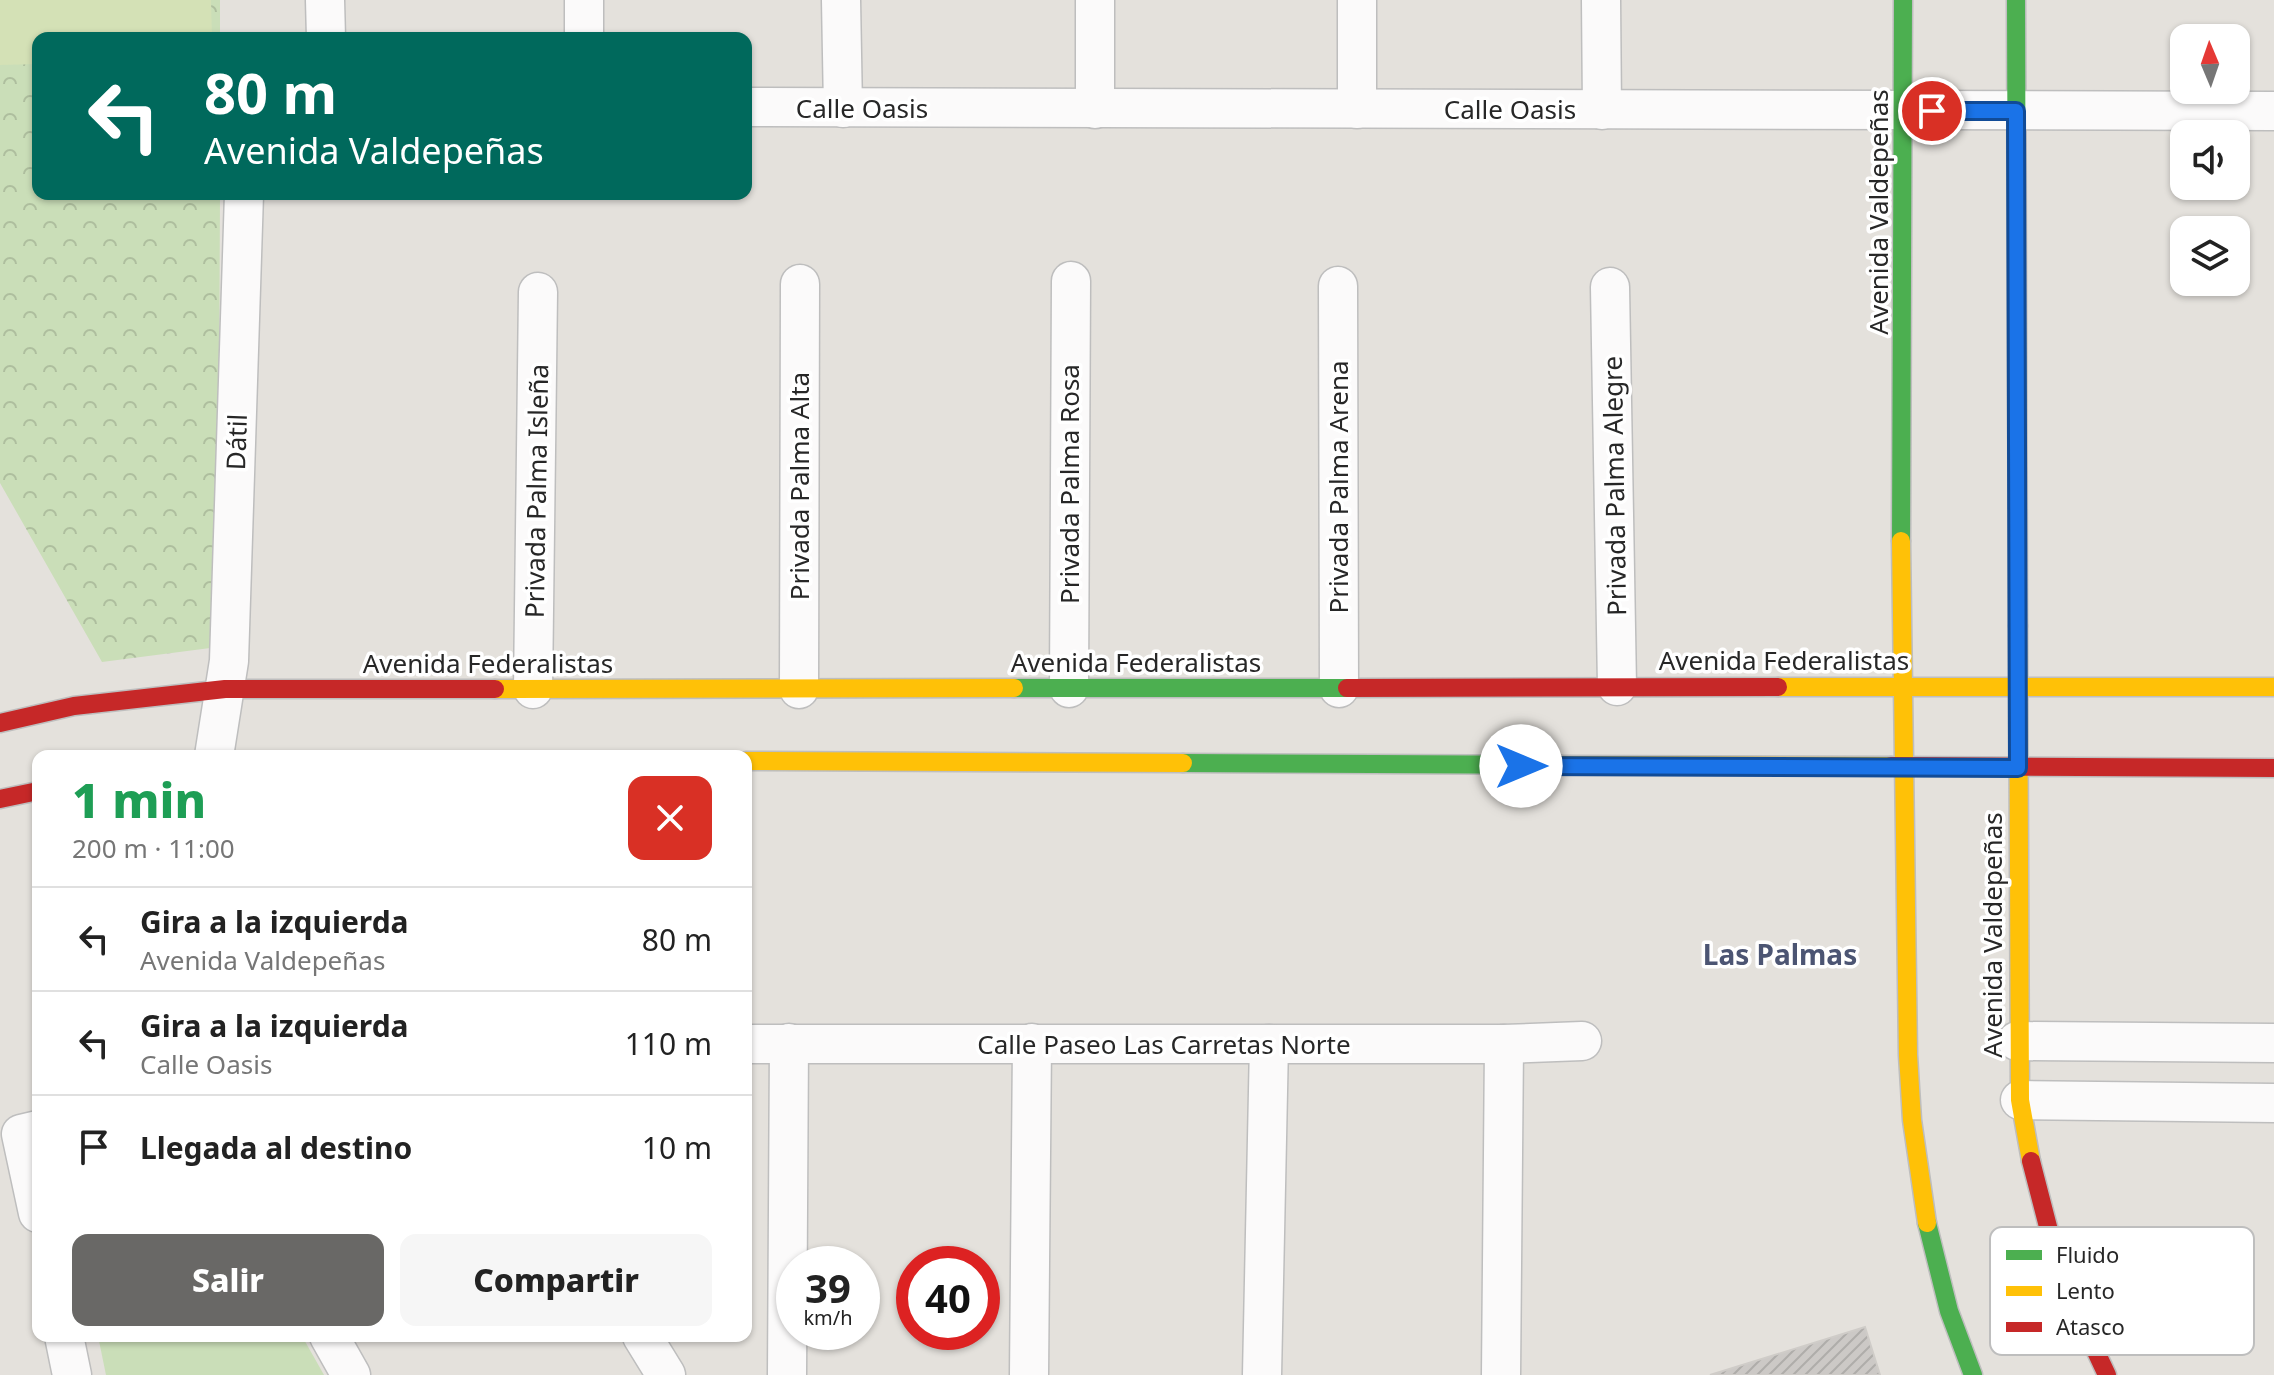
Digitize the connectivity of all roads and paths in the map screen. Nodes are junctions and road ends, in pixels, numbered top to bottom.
1 (325, 0) edge
2 (584, 0) edge
3 (841, 0) edge
4 (1095, 0) edge
5 (1357, 0) edge
6 (1601, 0) edge
7 (1903, 0) edge
8 (2016, 0) edge
9 (326, 32) edge
10 (584, 32) edge
11 (752, 107) edge
12 (843, 108) junction
13 (1095, 109) junction
14 (1357, 109) junction
15 (1602, 110) junction
16 (1904, 111) junction
17 (2016, 111) junction
18 (2274, 111) edge
19 (244, 200) edge
20 (1071, 281) dead end
21 (800, 284) dead end
22 (1338, 286) dead end
23 (1610, 287) dead end
24 (538, 292) dead end
25 (1617, 686) junction
26 (1901, 686) junction
27 (2017, 686) junction
28 (2274, 687) edge
29 (1069, 688) junction
30 (1339, 688) junction
31 (225, 689) junction
32 (533, 689) junction
33 (799, 689) junction
34 (0, 723) edge
35 (215, 750) edge
36 (752, 761) edge
37 (1902, 767) junction
38 (2018, 768) junction
39 (2274, 768) edge
40 (32, 792) edge
41 (0, 799) edge
42 (1582, 1041) dead end
43 (2017, 1041) junction
44 (789, 1043) junction
45 (1032, 1043) junction
46 (2274, 1043) edge
47 (752, 1044) edge
48 (1269, 1044) junction
49 (1504, 1044) junction
50 (2020, 1100) junction
51 (2274, 1103) edge
52 (30, 1132) edge
53 (32, 1152) edge
54 (2045, 1227) edge
55 (65, 1342) edge
56 (332, 1342) edge
57 (646, 1342) edge
58 (72, 1375) edge
59 (351, 1375) edge
60 (666, 1375) edge
61 (787, 1375) edge
62 (1029, 1375) edge
63 (1262, 1375) edge
64 (1501, 1375) edge
65 (1973, 1375) edge

1 - 9 street
2 - 10 street
3 - 12 street
4 - 13 street
5 - 14 street
6 - 15 street
7 - 16 street, Avenida Valdepeñas
8 - 17 street, Avenida Valdepeñas
11 - 12 street, Calle Oasis
12 - 13 street, Calle Oasis
13 - 14 street, Calle Oasis
14 - 15 street, Calle Oasis
15 - 16 street, Calle Oasis
16 - 17 street, Calle Oasis
16 - 26 street, Avenida Valdepeñas
17 - 18 street, Calle Oasis
17 - 27 street, Avenida Valdepeñas
19 - 31 street, Dátil
20 - 29 street, Privada Palma Rosa
21 - 33 street, Privada Palma Alta
22 - 30 street, Privada Palma Arena
23 - 25 street, Privada Palma Alegre
24 - 32 street, Privada Palma Isleña
25 - 26 street, Avenida Federalistas
25 - 30 street, Avenida Federalistas
26 - 27 street, Avenida Federalistas
26 - 37 street, Avenida Valdepeñas
27 - 28 street, Avenida Federalistas
27 - 38 street, Avenida Valdepeñas
29 - 30 street, Avenida Federalistas
29 - 33 street, Avenida Federalistas
31 - 32 street, Avenida Federalistas
31 - 34 street, Avenida Federalistas
31 - 35 street, Dátil
32 - 33 street, Avenida Federalistas
36 - 37 street
37 - 38 street
37 - 65 street, Avenida Valdepeñas
38 - 39 street
38 - 43 street, Avenida Valdepeñas
40 - 41 street
42 - 49 street, Calle Paseo Las Carretas Norte
43 - 46 street
43 - 50 street, Avenida Valdepeñas
44 - 45 street, Calle Paseo Las Carretas Norte
44 - 47 street, Calle Paseo Las Carretas Norte
44 - 61 street
45 - 48 street, Calle Paseo Las Carretas Norte
45 - 62 street
48 - 49 street, Calle Paseo Las Carretas Norte
48 - 63 street
49 - 64 street
50 - 51 street
50 - 54 street, Avenida Valdepeñas
52 - 53 street
55 - 58 street
56 - 59 street
57 - 60 street

